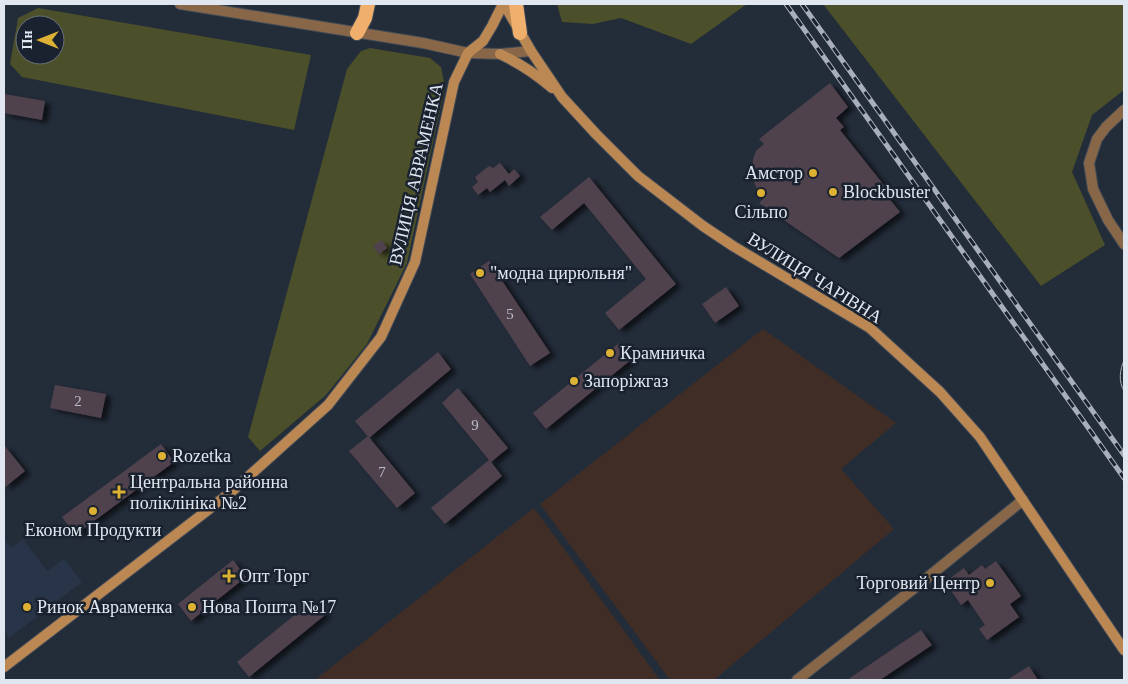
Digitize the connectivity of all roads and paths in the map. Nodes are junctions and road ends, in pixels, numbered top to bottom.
1 (180, 4) edge
2 (368, 4) edge
3 (503, 4) edge
4 (516, 4) edge
5 (357, 33) junction
6 (520, 33) junction
7 (531, 51) junction
8 (468, 53) junction
9 (500, 54) junction
10 (562, 97) junction
11 (1124, 110) edge
12 (1124, 244) edge
13 (1023, 500) junction
14 (1124, 650) edge
15 (4, 667) edge
16 (797, 680) edge

1 - 5 street
2 - 5 highway
3 - 6 main road, ВУЛИЦЯ ЧАРІВНА
3 - 8 main road
4 - 6 highway
5 - 8 street
6 - 7 main road, ВУЛИЦЯ ЧАРІВНА
7 - 9 street
7 - 10 main road, ВУЛИЦЯ ЧАРІВНА
8 - 9 street
8 - 15 main road, ВУЛИЦЯ АВРАМЕНКА
9 - 10 main road
10 - 13 main road, ВУЛИЦЯ ЧАРІВНА
11 - 12 street
13 - 14 main road, ВУЛИЦЯ ЧАРІВНА
13 - 16 street

